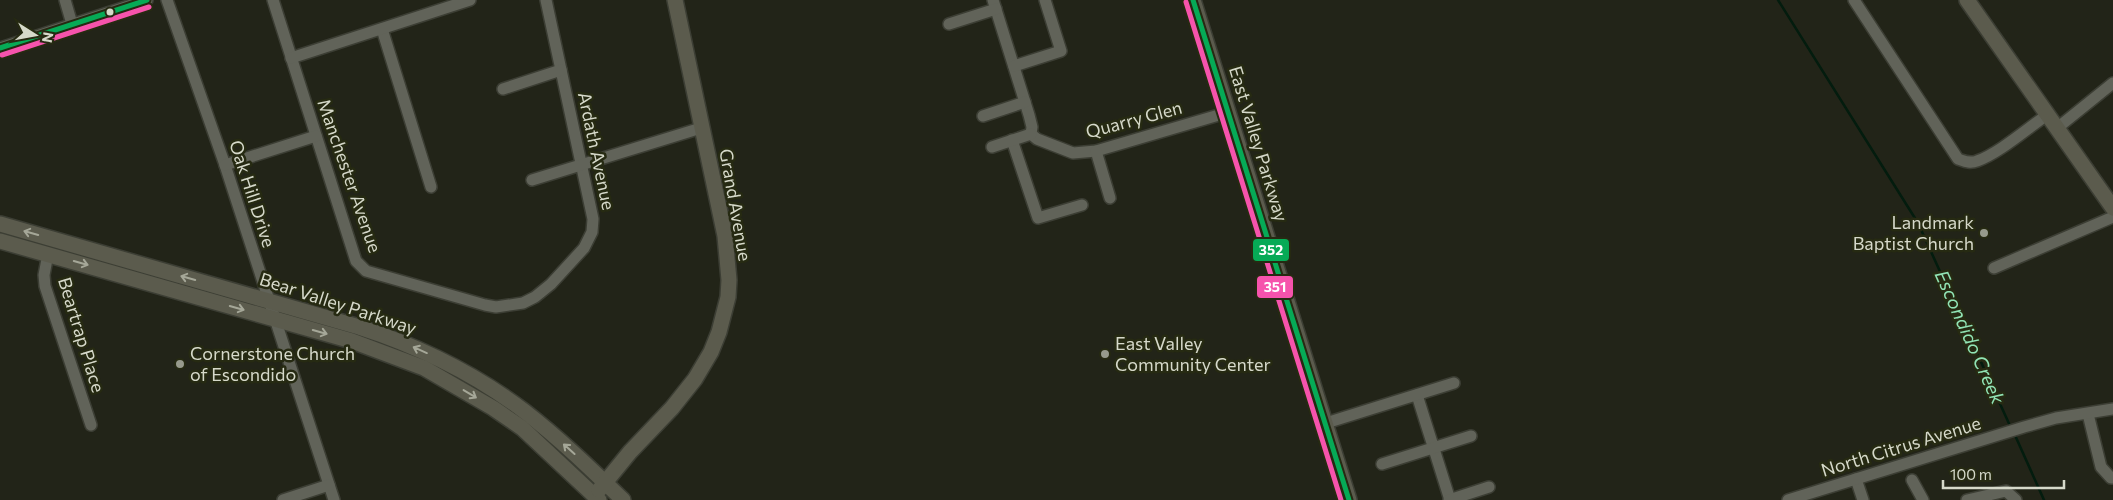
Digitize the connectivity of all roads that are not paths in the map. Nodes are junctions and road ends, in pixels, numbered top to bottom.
1 (65, 0) edge
2 (148, 0) edge
3 (167, 0) edge
4 (273, 0) edge
5 (470, 0) edge
6 (546, 0) edge
7 (675, 0) edge
8 (1045, 0) edge
9 (1193, 0) edge
10 (1854, 0) edge
11 (1967, 0) edge
12 (994, 4) edge
13 (72, 24) junction
14 (949, 24) dead end
15 (382, 29) junction
16 (0, 48) edge
17 (291, 58) junction
18 (1014, 66) junction
19 (562, 70) junction
20 (2113, 84) edge
21 (503, 89) dead end
22 (1025, 102) junction
23 (1229, 112) junction
24 (2046, 114) junction
25 (983, 116) dead end
26 (702, 128) junction
27 (2056, 128) junction
28 (1031, 134) junction
29 (316, 136) junction
30 (1012, 140) junction
31 (992, 147) dead end
32 (1096, 151) junction
33 (582, 164) junction
34 (225, 165) junction
35 (532, 180) dead end
36 (431, 187) dead end
37 (1110, 198) dead end
38 (1082, 205) dead end
39 (2113, 208) edge
40 (2113, 216) edge
41 (0, 224) edge
42 (0, 241) edge
43 (48, 254) junction
44 (1994, 268) dead end
45 (268, 301) junction
46 (486, 305) joint
47 (274, 318) junction
48 (1454, 383) dead end
49 (1417, 395) junction
50 (2113, 410) edge
51 (2088, 414) junction
52 (1326, 423) junction
53 (91, 425) dead end
54 (1471, 436) dead end
55 (1434, 448) junction
56 (1382, 464) dead end
57 (2113, 478) edge
58 (1856, 479) junction
59 (1912, 480) dead end
60 (604, 483) junction
61 (329, 485) junction
62 (1489, 487) dead end
63 (597, 498) edge
64 (282, 500) edge
65 (334, 500) edge
66 (623, 500) edge
67 (1349, 500) edge
68 (1450, 500) edge
69 (1788, 500) edge
70 (1863, 500) edge
71 (1923, 500) edge
72 (1967, 500) edge
73 (2016, 500) edge

1 - 13 street
2 - 13 street
3 - 34 street, Oak Hill Drive
4 - 17 street, Manchester Avenue
5 - 15 street
6 - 19 street, Ardath Avenue
7 - 26 main road, Grand Avenue
8 - 18 street
9 - 23 main road, East Valley Parkway
10 - 24 street
11 - 24 main road
12 - 14 street
12 - 18 street
13 - 16 street
15 - 17 street
15 - 36 street
17 - 29 street, Manchester Avenue
18 - 22 street
19 - 21 street
19 - 33 street, Ardath Avenue
20 - 27 street
22 - 25 street
22 - 28 street
23 - 32 street, Quarry Glen
23 - 52 main road, East Valley Parkway
24 - 27 main road
26 - 33 street
26 - 60 main road, Grand Avenue
27 - 39 main road
28 - 30 street
28 - 32 street, Quarry Glen
29 - 34 street
29 - 46 street, Manchester Avenue
30 - 31 street
30 - 38 street
32 - 37 street
33 - 35 street
33 - 46 street, Ardath Avenue
34 - 45 street, Oak Hill Drive
40 - 44 street
45 -> 41 main road, Bear Valley Parkway
42 - 43 main road, Bear Valley Parkway
43 -> 47 main road, Bear Valley Parkway
43 - 53 street, Beartrap Place
45 - 47 street, Oak Hill Drive
60 -> 45 main road, Bear Valley Parkway
47 - 61 street, Oak Hill Drive
47 -> 63 main road, Bear Valley Parkway
48 - 49 street
49 - 52 street
49 - 55 street
50 - 51 street, North Citrus Avenue
51 - 57 street
51 - 58 street, North Citrus Avenue
52 - 67 main road, East Valley Parkway
54 - 55 street
55 - 56 street
55 - 68 street
58 - 69 street, North Citrus Avenue
58 - 70 street
59 - 71 street
60 - 63 main road, Grand Avenue
60 - 66 main road, Bear Valley Parkway
61 - 64 street
61 - 65 street, Oak Hill Drive
62 - 68 street
72 - 73 street

